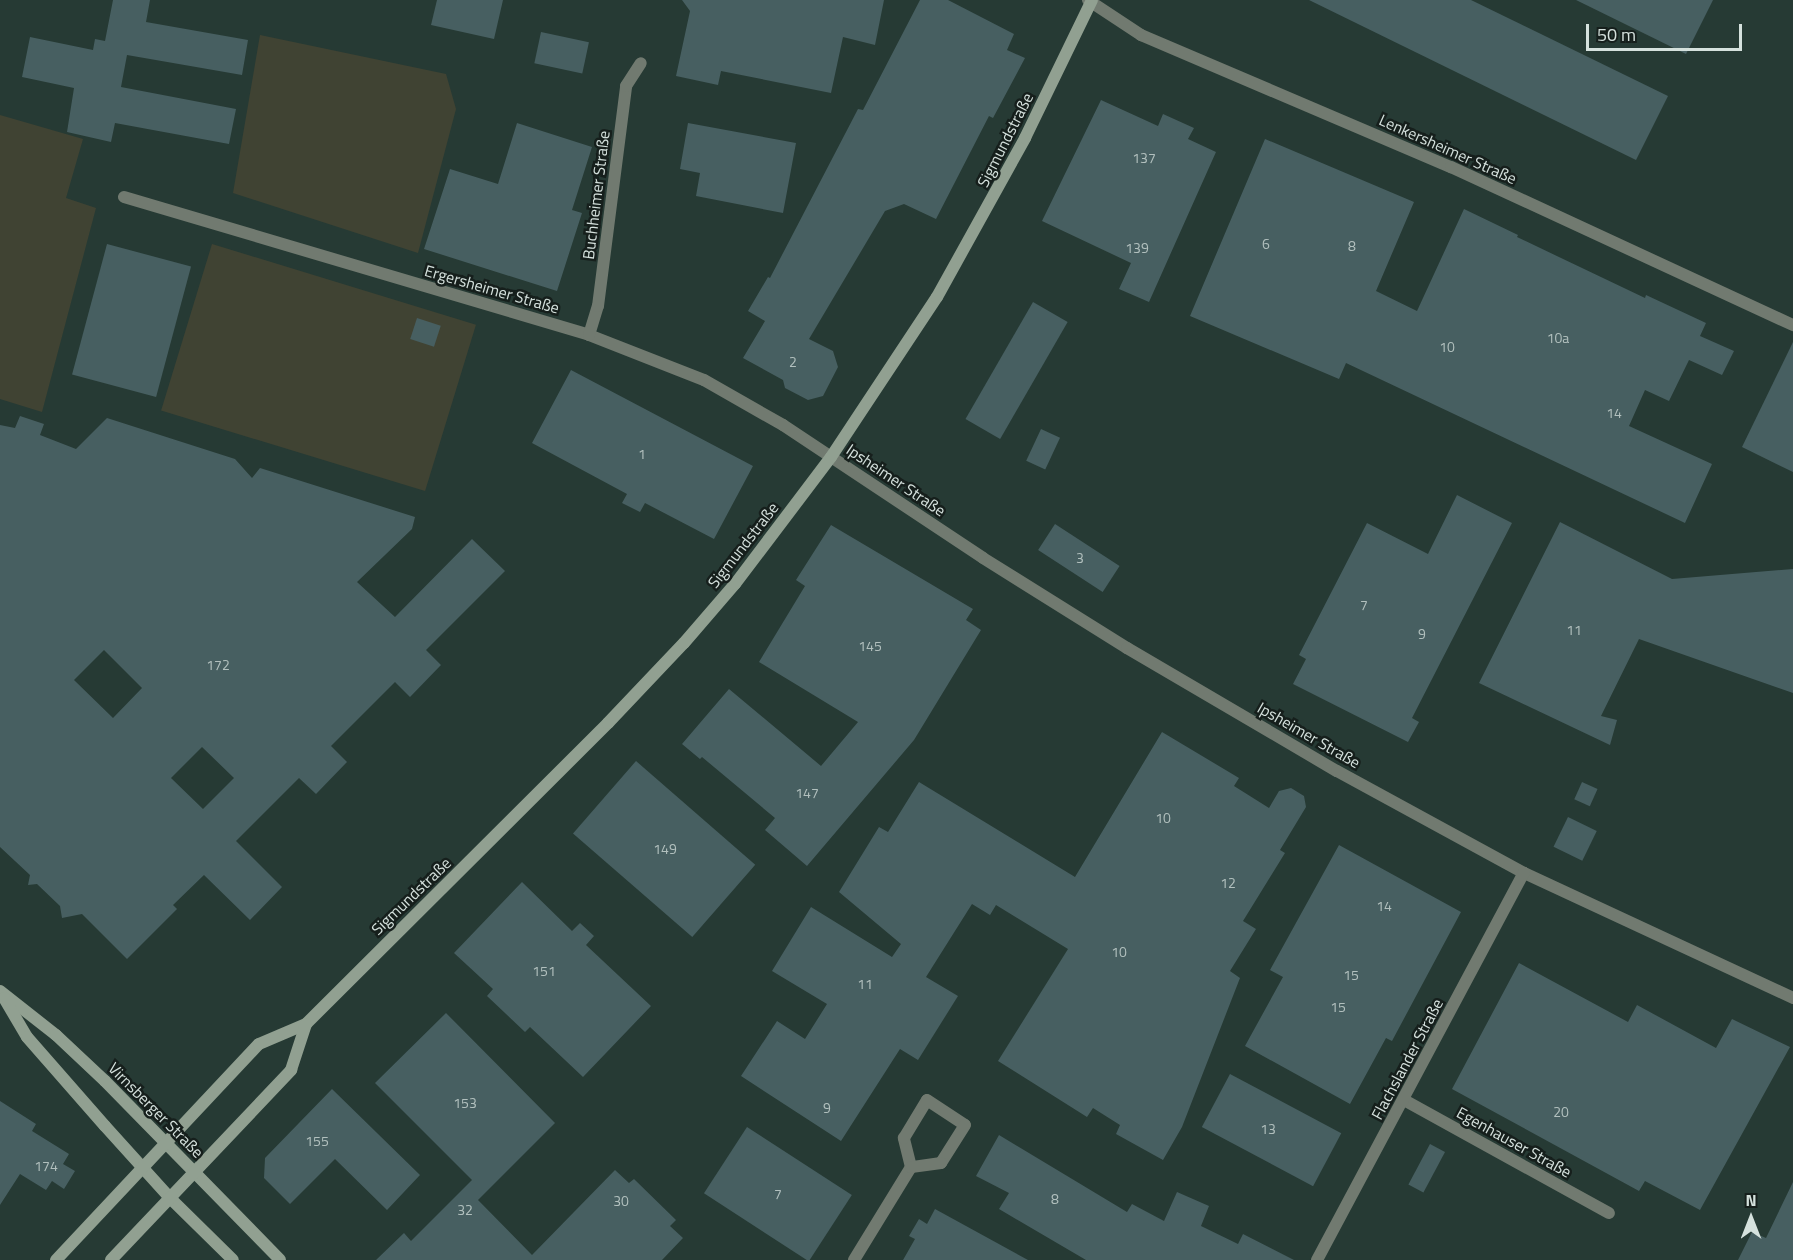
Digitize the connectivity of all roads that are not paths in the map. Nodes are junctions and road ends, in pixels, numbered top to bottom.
1 (1090, 1) edge
2 (641, 63) dead end
3 (124, 197) dead end
4 (1793, 325) edge
5 (589, 335) junction
6 (831, 457) junction
7 (1524, 873) junction
8 (0, 991) edge
9 (1793, 998) edge
10 (306, 1024) junction
11 (1404, 1100) junction
12 (165, 1142) junction
13 (141, 1167) junction
14 (911, 1167) junction
15 (195, 1172) junction
16 (170, 1198) junction
17 (1609, 1213) dead end
18 (56, 1260) edge
19 (111, 1260) edge
20 (232, 1260) edge
21 (280, 1260) edge
22 (854, 1260) edge
23 (1317, 1260) edge

1 - 4 street, Lenkersheimer Straße
1 - 6 main road, Sigmundstraße
2 - 5 street, Buchheimer Straße
3 - 5 street, Ergersheimer Straße
5 - 6 street, Ergersheimer Straße
6 - 7 street, Ipsheimer Straße
6 - 10 main road, Sigmundstraße
7 - 9 street, Ipsheimer Straße
7 - 11 street, Flachslander Straße
8 - 12 main road, Virnsberger Straße
8 - 13 main road, Virnsberger Straße
10 - 12 main road, Sigmundstraße
10 - 15 main road, Sigmundstraße
11 - 17 street, Egenhauser Straße
11 - 23 street, Flachslander Straße
12 - 13 main road, Sigmundstraße
12 - 15 main road, Virnsberger Straße
13 - 16 main road, Virnsberger Straße
13 - 18 main road, Sigmundstraße
14 - 14 street
14 - 22 street
15 - 16 main road, Sigmundstraße
15 - 21 main road, Virnsberger Straße
16 - 19 main road, Sigmundstraße
16 - 20 main road, Virnsberger Straße

